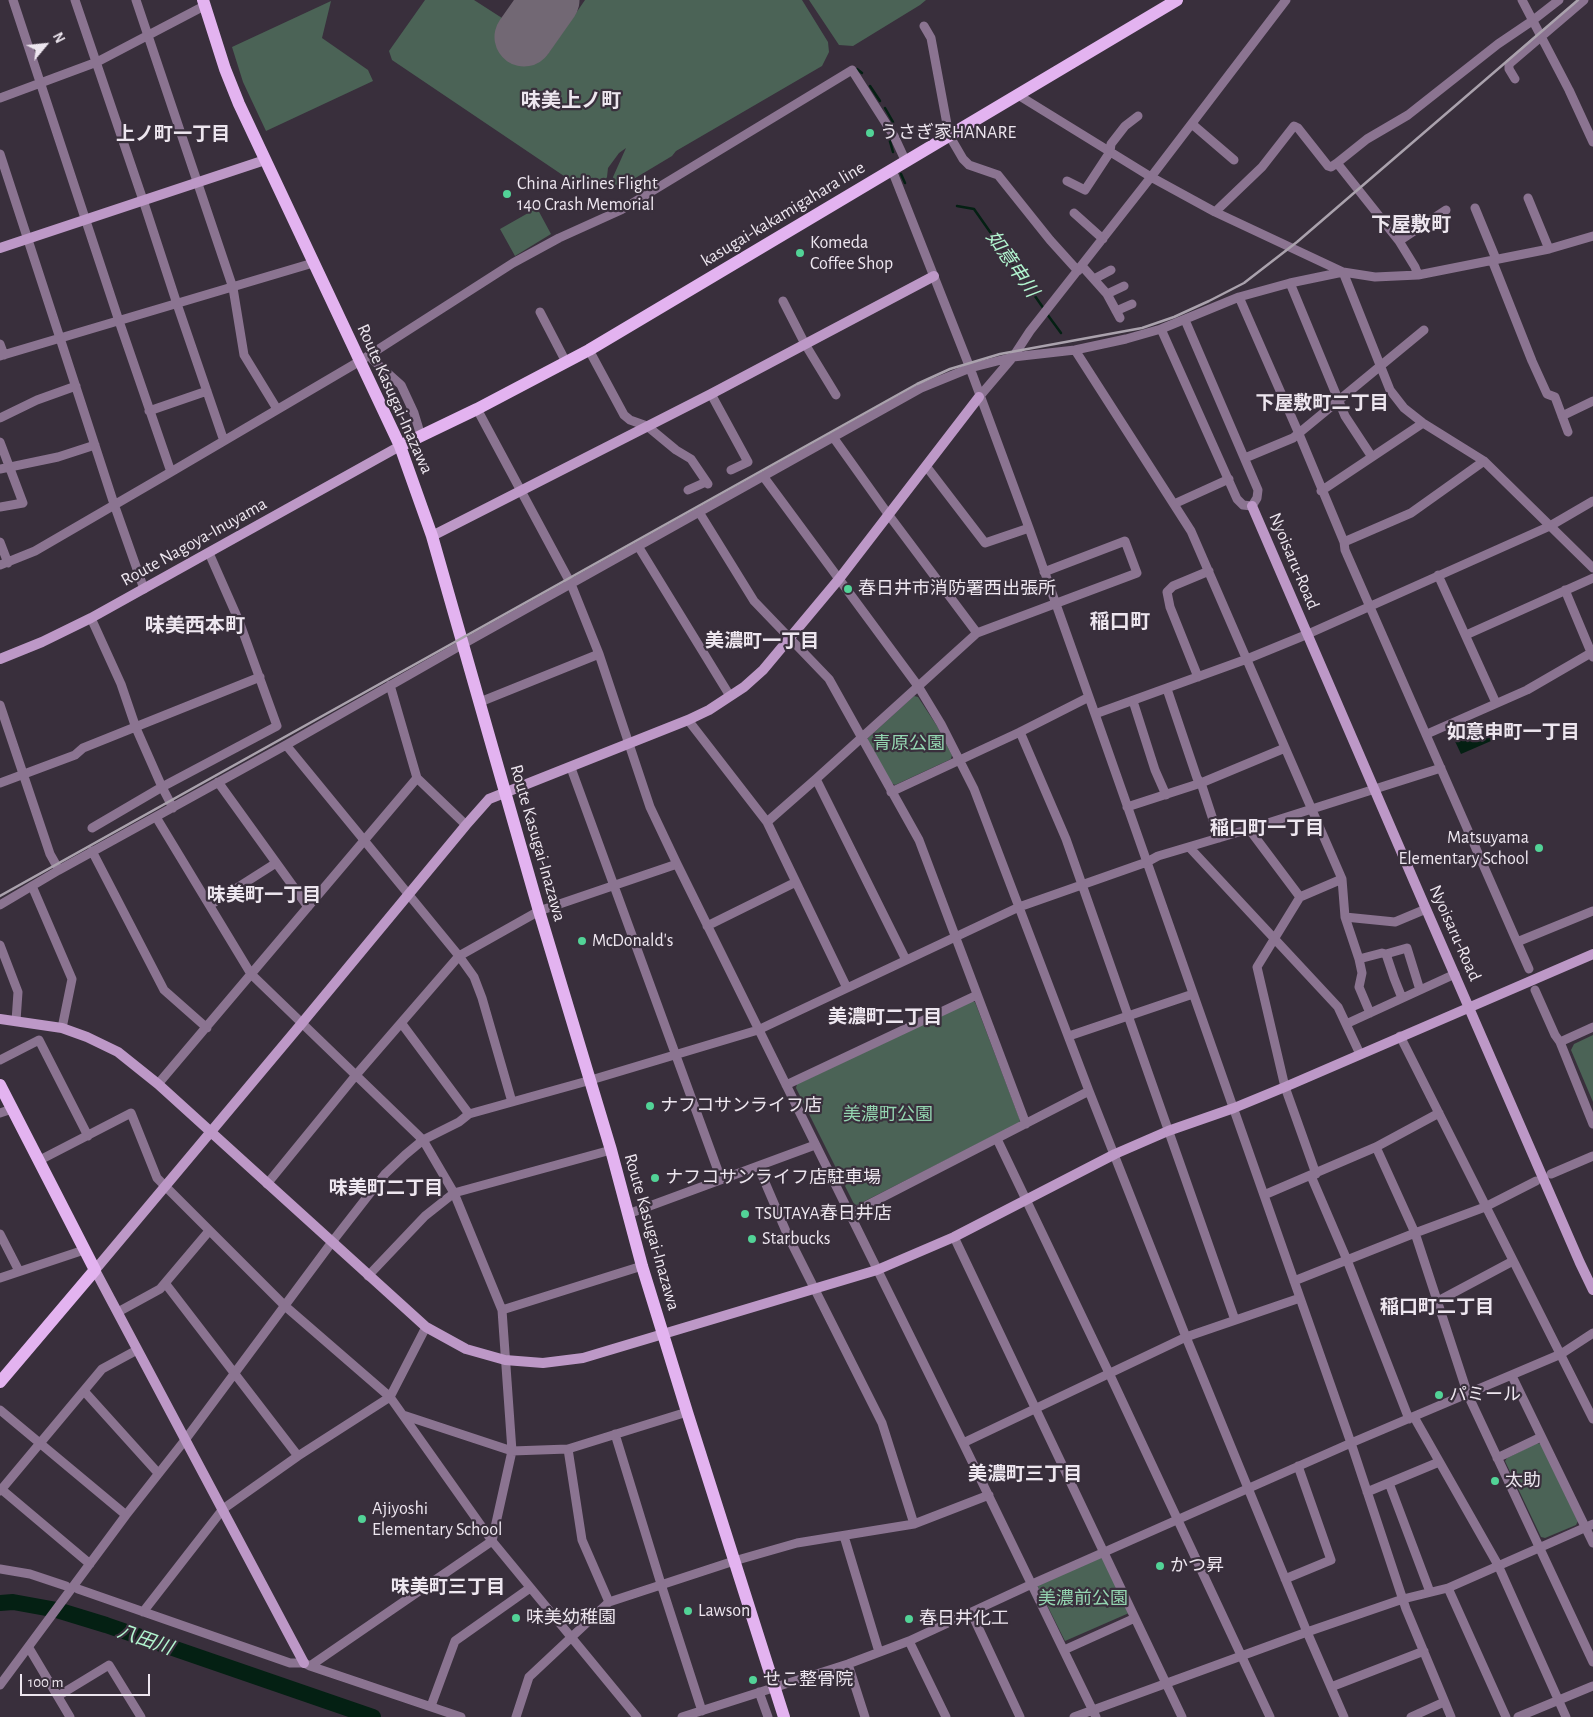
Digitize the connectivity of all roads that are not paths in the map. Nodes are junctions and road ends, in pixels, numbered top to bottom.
1 (13, 0) edge
2 (75, 0) edge
3 (136, 0) edge
4 (1177, 0) edge
5 (1286, 0) edge
6 (1522, 0) edge
7 (1559, 0) edge
8 (1584, 0) edge
9 (203, 3) edge
10 (1532, 21) junction
11 (924, 26) dead end
12 (148, 35) junction
13 (1542, 37) junction
14 (97, 62) junction
15 (1515, 79) dead end
16 (40, 82) junction
17 (1018, 94) junction
18 (0, 98) edge
19 (1138, 116) dead end
20 (1192, 124) junction
21 (949, 135) junction
22 (1593, 142) edge
23 (1110, 152) junction
24 (0, 154) edge
25 (265, 160) junction
26 (1234, 160) dead end
27 (906, 162) junction
28 (1337, 163) junction
29 (892, 170) junction
30 (1151, 177) junction
31 (1067, 181) dead end
32 (198, 184) junction
33 (1528, 198) dead end
34 (144, 200) junction
35 (1475, 208) dead end
36 (1446, 210) dead end
37 (1215, 212) junction
38 (1074, 213) dead end
39 (86, 219) junction
40 (1593, 236) edge
41 (28, 239) junction
42 (1103, 239) junction
43 (1399, 241) junction
44 (0, 248) edge
45 (1550, 249) junction
46 (1494, 260) junction
47 (313, 263) junction
48 (1080, 268) junction
49 (1111, 270) dead end
50 (1343, 272) junction
51 (1418, 275) junction
52 (934, 276) junction
53 (1094, 279) junction
54 (1290, 283) junction
55 (1124, 286) dead end
56 (233, 288) junction
57 (1108, 294) junction
58 (1239, 297) junction
59 (783, 301) dead end
60 (176, 304) junction
61 (1132, 304) dead end
62 (540, 312) dead end
63 (1185, 320) junction
64 (119, 321) junction
65 (1161, 329) junction
66 (1424, 330) dead end
67 (60, 338) junction
68 (0, 344) edge
69 (805, 344) junction
70 (589, 350) junction
71 (1075, 350) junction
72 (2, 355) edge
73 (364, 358) junction
74 (1013, 358) junction
75 (566, 362) junction
76 (1380, 366) junction
77 (970, 368) junction
78 (76, 386) junction
79 (207, 392) junction
80 (711, 394) junction
81 (836, 395) dead end
82 (980, 397) junction
83 (1338, 401) junction
84 (1593, 401) edge
85 (477, 409) junction
86 (277, 410) junction
87 (149, 411) junction
88 (1562, 416) junction
89 (0, 418) edge
90 (1423, 422) junction
91 (647, 426) junction
92 (1568, 432) dead end
93 (1298, 434) junction
94 (420, 436) junction
95 (833, 437) junction
96 (224, 441) junction
97 (0, 442) edge
98 (95, 445) junction
99 (400, 446) junction
100 (1372, 456) junction
101 (1245, 458) junction
102 (1484, 461) junction
103 (926, 466) junction
104 (10, 467) junction
105 (0, 469) edge
106 (731, 470) dead end
107 (171, 472) junction
108 (763, 476) junction
109 (1229, 479) junction
110 (522, 490) junction
111 (688, 490) dead end
112 (1322, 491) junction
113 (1593, 502) edge
114 (114, 504) junction
115 (1174, 504) junction
116 (1252, 506) junction
117 (0, 507) edge
118 (699, 512) junction
119 (888, 514) junction
120 (1550, 526) junction
121 (1029, 528) junction
122 (432, 536) junction
123 (0, 542) edge
124 (1344, 542) junction
125 (638, 546) junction
126 (209, 553) junction
127 (4, 564) edge
128 (1593, 568) edge
129 (1044, 572) junction
130 (1208, 572) junction
131 (1438, 575) junction
132 (1593, 578) edge
133 (839, 579) junction
134 (571, 584) junction
135 (144, 589) junction
136 (1565, 590) junction
137 (1055, 604) junction
138 (1370, 606) junction
139 (91, 618) junction
140 (977, 632) junction
141 (1308, 634) junction
142 (1466, 635) junction
143 (790, 639) junction
144 (464, 644) junction
145 (599, 654) junction
146 (1592, 655) edge
147 (0, 659) edge
148 (1247, 659) junction
149 (260, 677) junction
150 (1198, 677) junction
151 (390, 685) junction
152 (918, 686) junction
153 (1167, 689) junction
154 (730, 696) junction
155 (1089, 697) junction
156 (1132, 701) junction
157 (480, 702) junction
158 (1496, 703) junction
159 (0, 706) edge
160 (1096, 714) junction
161 (688, 720) junction
162 (136, 728) junction
163 (1020, 732) junction
164 (1427, 734) junction
165 (861, 738) junction
166 (628, 743) junction
167 (286, 745) junction
168 (1285, 748) junction
169 (960, 759) junction
170 (571, 768) junction
171 (1441, 768) junction
172 (22, 774) junction
173 (417, 778) junction
174 (816, 779) junction
175 (218, 782) junction
176 (0, 783) edge
177 (1201, 783) junction
178 (162, 787) junction
179 (1376, 789) junction
180 (505, 792) junction
181 (891, 792) junction
182 (1166, 794) junction
183 (1127, 807) junction
184 (173, 808) junction
185 (1312, 809) junction
186 (156, 817) junction
187 (767, 822) junction
188 (466, 825) junction
189 (92, 828) dead end
190 (1249, 829) junction
191 (1219, 838) junction
192 (364, 841) junction
193 (1188, 847) junction
194 (92, 851) junction
195 (1147, 862) junction
196 (276, 863) junction
197 (677, 864) junction
198 (59, 870) junction
199 (1342, 879) junction
200 (796, 882) junction
201 (1081, 885) junction
202 (32, 886) junction
203 (613, 886) junction
204 (408, 895) junction
205 (1300, 897) junction
206 (0, 905) edge
207 (210, 905) junction
208 (308, 907) junction
209 (1019, 907) junction
210 (1426, 909) junction
211 (539, 911) junction
212 (1593, 911) edge
213 (1345, 917) junction
214 (707, 926) junction
215 (955, 937) junction
216 (1274, 939) junction
217 (1517, 942) junction
218 (0, 945) edge
219 (1386, 954) junction
220 (1593, 954) edge
221 (459, 956) junction
222 (1359, 958) junction
223 (906, 960) junction
224 (1529, 969) dead end
225 (251, 974) junction
226 (1455, 974) junction
227 (847, 988) junction
228 (1420, 990) junction
229 (1535, 990) dead end
230 (1193, 994) junction
231 (977, 995) junction
232 (1402, 998) junction
233 (1470, 1008) junction
234 (1370, 1013) junction
235 (1128, 1016) junction
236 (0, 1020) edge
237 (16, 1020) junction
238 (302, 1023) junction
239 (402, 1024) junction
240 (1346, 1024) junction
241 (44, 1025) junction
242 (1593, 1027) edge
243 (62, 1028) junction
244 (206, 1028) junction
245 (758, 1030) junction
246 (1069, 1036) junction
247 (1400, 1036) junction
248 (39, 1040) junction
249 (1560, 1042) junction
250 (1360, 1054) junction
251 (676, 1055) junction
252 (0, 1060) edge
253 (356, 1075) junction
254 (591, 1080) junction
255 (158, 1084) junction
256 (0, 1085) edge
257 (786, 1085) junction
258 (1285, 1087) junction
259 (1090, 1091) junction
260 (512, 1102) junction
261 (1234, 1108) junction
262 (6, 1111) edge
263 (1439, 1113) junction
264 (469, 1114) junction
265 (1026, 1124) junction
266 (1593, 1124) edge
267 (1168, 1131) junction
268 (210, 1132) junction
269 (88, 1136) junction
270 (996, 1139) junction
271 (423, 1140) junction
272 (815, 1145) junction
273 (1376, 1147) junction
274 (611, 1150) junction
275 (1115, 1154) junction
276 (1593, 1156) edge
277 (38, 1161) junction
278 (758, 1166) junction
279 (1551, 1174) dead end
280 (1314, 1175) junction
281 (721, 1179) junction
282 (1536, 1181) dead end
283 (267, 1184) junction
284 (165, 1185) junction
285 (454, 1193) junction
286 (1264, 1195) junction
287 (1026, 1199) junction
288 (1486, 1207) junction
289 (628, 1214) junction
290 (850, 1214) junction
291 (209, 1231) junction
292 (1415, 1233) junction
293 (0, 1234) edge
294 (954, 1236) junction
295 (332, 1242) junction
296 (84, 1250) junction
297 (1346, 1260) junction
298 (1513, 1261) junction
299 (642, 1266) junction
300 (95, 1270) junction
301 (877, 1270) junction
302 (19, 1271) junction
303 (368, 1276) junction
304 (0, 1278) edge
305 (1294, 1281) junction
306 (165, 1283) junction
307 (814, 1289) junction
308 (1593, 1290) edge
309 (1300, 1298) junction
310 (1438, 1301) junction
311 (285, 1306) junction
312 (502, 1310) junction
313 (118, 1312) junction
314 (1235, 1320) junction
315 (426, 1327) junction
316 (663, 1333) junction
317 (1593, 1333) edge
318 (1186, 1337) junction
319 (137, 1350) junction
320 (1561, 1354) junction
321 (505, 1360) junction
322 (234, 1372) junction
323 (1109, 1373) junction
324 (1512, 1376) junction
325 (0, 1382) edge
326 (84, 1391) junction
327 (1468, 1394) junction
328 (390, 1397) junction
329 (1035, 1408) junction
330 (0, 1410) edge
331 (686, 1412) junction
332 (403, 1415) junction
333 (1411, 1418) junction
334 (1593, 1419) edge
335 (615, 1434) junction
336 (1541, 1437) junction
337 (185, 1440) junction
338 (963, 1442) junction
339 (40, 1443) junction
340 (1351, 1443) junction
341 (568, 1449) junction
342 (512, 1451) junction
343 (298, 1456) junction
344 (1497, 1458) junction
345 (1439, 1462) junction
346 (1298, 1466) junction
347 (158, 1473) junction
348 (1389, 1483) junction
349 (1248, 1488) junction
350 (1, 1490) edge
351 (1368, 1492) junction
352 (989, 1495) junction
353 (222, 1508) junction
354 (126, 1515) junction
355 (1178, 1519) junction
356 (914, 1524) junction
357 (1589, 1526) edge
358 (844, 1536) junction
359 (492, 1542) junction
360 (1593, 1543) edge
361 (1539, 1548) junction
362 (1104, 1552) junction
363 (734, 1561) junction
364 (90, 1564) junction
365 (1498, 1565) junction
366 (0, 1569) edge
367 (1286, 1579) junction
368 (661, 1584) junction
369 (1032, 1584) junction
370 (66, 1586) dead end
371 (530, 1588) junction
372 (1448, 1588) junction
373 (78, 1589) dead end
374 (1430, 1592) junction
375 (1403, 1599) junction
376 (609, 1602) junction
377 (143, 1612) junction
378 (971, 1612) junction
379 (1135, 1618) junction
380 (1307, 1632) junction
381 (571, 1637) junction
382 (908, 1641) junction
383 (29, 1648) junction
384 (1064, 1650) junction
385 (1424, 1651) junction
386 (879, 1652) junction
387 (1243, 1656) junction
388 (1593, 1662) edge
389 (307, 1664) junction
390 (848, 1664) junction
391 (1166, 1684) junction
392 (0, 1685) edge
393 (1331, 1686) junction
394 (1593, 1686) edge
395 (775, 1687) junction
396 (759, 1692) junction
397 (58, 1696) junction
398 (1559, 1700) junction
399 (1444, 1702) junction
400 (431, 1706) junction
401 (702, 1711) junction
402 (1094, 1714) edge
403 (70, 1717) edge
404 (141, 1717) edge
405 (461, 1717) edge
406 (516, 1717) edge
407 (637, 1717) edge
408 (682, 1717) edge
409 (768, 1717) edge
410 (784, 1717) edge
411 (865, 1717) edge
412 (946, 1717) edge
413 (1020, 1717) edge
414 (1074, 1717) edge
415 (1182, 1717) edge
416 (1270, 1717) edge
417 (1344, 1717) edge
418 (1411, 1717) edge
419 (1450, 1717) edge
420 (1506, 1717) edge
421 (1518, 1717) edge
422 (1566, 1717) edge

1 - 16 street
2 - 14 street
3 - 12 street
4 - 17 main road, kasugai-kakamigahara line
5 - 20 street
6 - 10 street
7 - 10 street
8 - 13 street
9 - 12 street
9 - 25 main road, Route Kasugai-Inazawa
10 - 13 street
10 - 28 street
11 - 21 street
12 - 14 street
12 - 32 street
13 - 15 street
13 - 22 street
14 - 16 street
14 - 34 street
16 - 18 street
16 - 39 street
17 - 21 main road, kasugai-kakamigahara line
17 - 23 street
19 - 23 street
20 - 26 street
20 - 30 street
21 - 27 main road, kasugai-kakamigahara line
21 - 48 street
23 - 30 street
23 - 31 street
24 - 41 street
25 - 32 street
25 - 47 main road, Route Kasugai-Inazawa
27 - 29 main road, kasugai-kakamigahara line
27 - 73 street
28 - 37 street
28 - 43 street
29 - 52 street
29 - 70 main road, kasugai-kakamigahara line
30 - 37 street
30 - 42 street
32 - 34 street
32 - 56 street
33 - 45 street
34 - 39 street
34 - 60 street
35 - 46 street
36 - 43 street
37 - 50 street
38 - 42 street
39 - 41 street
39 - 64 street
40 - 45 street
41 - 44 street
41 - 67 street
42 - 48 street
43 - 51 street
45 - 46 street
46 - 51 street
46 - 88 street
47 - 56 street
47 - 73 main road, Route Kasugai-Inazawa
48 - 53 street
48 - 74 street
49 - 53 street
50 - 51 street
50 - 54 street
50 - 76 street
52 - 69 street
52 - 77 street
53 - 57 street
54 - 58 street
54 - 83 street
55 - 57 street
56 - 60 street
56 - 86 street
57 - 61 street
58 - 63 street
58 - 93 street
59 - 69 street
60 - 64 street
60 - 79 street
62 - 75 street
63 - 65 street
63 - 101 street
64 - 67 street
64 - 87 street
65 - 71 street
65 - 109 street
66 - 76 street
67 - 72 street
67 - 78 street
68 - 72 street
69 - 80 street
69 - 81 street
70 - 75 main road, kasugai-kakamigahara line
70 - 91 street
71 - 74 street
71 - 115 street
73 - 86 street
73 - 94 street
73 - 99 main road, Route Kasugai-Inazawa
74 - 77 street
74 - 82 street
75 - 85 main road, kasugai-kakamigahara line
76 - 83 street
76 - 90 street
77 - 82 street
77 - 95 street
78 - 89 street
78 - 98 street
79 - 87 street
79 - 96 street
80 - 91 street
80 - 106 street
82 - 103 street
82 - 121 street
83 - 93 street
83 - 100 street
84 - 88 street
85 - 94 main road, kasugai-kakamigahara line
85 - 110 street
86 - 96 street
87 - 107 street
88 - 92 street
90 - 100 street
90 - 102 street
91 - 110 street
91 - 111 street
93 - 101 street
93 - 112 street
94 - 99 main road, kasugai-kakamigahara line
95 - 108 street
95 - 119 street
96 - 107 street
97 - 104 street
98 - 104 street
98 - 114 street
99 - 122 main road, Route Kasugai-Inazawa
99 - 126 street, Route Nagoya-Inuyama
100 - 112 street
101 - 116 street
102 - 120 street
102 - 124 street
103 - 119 street
103 - 121 street
104 - 105 street
104 - 117 street
107 - 114 street
108 - 118 street
108 - 133 street
109 - 115 street
109 - 116 street
110 - 122 street
110 - 134 street
112 - 124 street
113 - 120 street
114 - 127 street
114 - 135 street
115 - 130 street
116 - 141 street, Nyoisaru-Road
118 - 125 street
118 - 143 street
119 - 133 street
119 - 140 street
120 - 128 street
120 - 131 street
121 - 129 street
122 - 144 main road, Route Kasugai-Inazawa
123 - 127 street
124 - 138 street
125 - 134 street
125 - 154 street
126 - 135 street, Route Nagoya-Inuyama
126 - 149 street
129 - 137 street
129 - 137 street
130 - 148 street
130 - 150 street
131 - 138 street
131 - 142 street
132 - 136 street
133 - 143 street
133 - 152 street
134 - 144 street
134 - 145 street
135 - 139 street, Route Nagoya-Inuyama
136 - 142 street
136 - 146 street
137 - 140 street
137 - 155 street
138 - 141 street
138 - 164 street
139 - 147 street, Route Nagoya-Inuyama
139 - 162 street
140 - 152 street
141 - 148 street
141 - 179 street, Nyoisaru-Road
142 - 158 street
143 - 154 street
143 - 165 street
144 - 151 street
144 - 157 main road, Route Kasugai-Inazawa
145 - 157 street
145 - 166 street
146 - 158 street
148 - 150 street
148 - 168 street
149 - 162 street
149 - 178 street
150 - 153 street
151 - 167 street
151 - 173 street
152 - 165 street
152 - 169 street
153 - 156 street
153 - 177 street
154 - 161 street
155 - 160 street
155 - 163 street
156 - 160 street
156 - 182 street
157 - 180 main road, Route Kasugai-Inazawa
158 - 164 street
159 - 172 street
160 - 183 street
161 - 166 street
161 - 187 street
162 - 172 street
162 - 178 street
163 - 169 street
163 - 201 street
164 - 171 street
165 - 174 street
165 - 181 street
166 - 170 street
166 - 197 street
167 - 175 street
167 - 192 street
168 - 177 street
168 - 185 street
169 - 181 street
169 - 209 street
170 - 180 street
170 - 203 street
171 - 179 street
171 - 217 street
172 - 176 street
172 - 198 street
173 - 188 street
173 - 192 street
174 - 187 street
174 - 223 street
175 - 184 street
175 - 196 street
177 - 182 street
177 - 191 street
178 - 184 street
178 - 189 street
179 - 185 street
179 - 210 street, Nyoisaru-Road
180 - 188 street
180 - 211 main road, Route Kasugai-Inazawa
181 - 215 street
182 - 183 street
183 - 195 street
184 - 186 street
185 - 190 street
185 - 199 street
186 - 194 street
186 - 207 street
187 - 200 street
188 - 204 street
190 - 191 street
190 - 205 street
191 - 193 street
192 - 204 street
192 - 208 street
193 - 195 street
193 - 216 street
194 - 198 street
194 - 244 street
195 - 201 street
195 - 230 street
196 - 207 street
196 - 208 street
197 - 203 street
197 - 214 street
198 - 202 street
199 - 205 street
199 - 213 street
200 - 214 street
200 - 227 street
201 - 209 street
201 - 235 street
202 - 206 street
202 - 243 street
203 - 211 street
203 - 251 street
204 - 221 street
204 - 238 street
205 - 216 street
207 - 225 street
208 - 225 street
209 - 215 street
209 - 246 street
210 - 213 street
210 - 226 street, Nyoisaru-Road
211 - 221 street
211 - 254 main road, Route Kasugai-Inazawa
212 - 217 street
213 - 222 street
214 - 245 street
215 - 223 street
215 - 231 street
216 - 240 street
216 - 258 street
217 - 224 street
218 - 237 street
219 - 222 street
219 - 228 street
219 - 232 street
220 - 233 street
221 - 239 street
221 - 260 street
222 - 234 street
223 - 227 street
225 - 238 street
225 - 244 street
226 - 228 street
226 - 233 street, Nyoisaru-Road
227 - 245 street
228 - 232 street
229 - 249 street
230 - 235 street
230 - 261 street
231 - 257 street
231 - 265 street
232 - 234 street
233 - 247 street
233 - 308 street, Nyoisaru-Road
234 - 240 street
235 - 246 street
235 - 267 street
236 - 237 street
237 - 241 street
238 - 253 street
238 - 268 street
239 - 253 street
239 - 264 street
240 - 250 street
241 - 243 street
241 - 248 street
242 - 249 street
243 - 255 street
244 - 255 street
245 - 251 street
245 - 257 street
246 - 259 street
247 - 250 street
247 - 263 street
248 - 252 street
248 - 269 street
249 - 266 street
250 - 258 street
251 - 254 street
251 - 281 street
253 - 271 street
253 - 283 street
254 - 260 street
254 - 274 main road, Route Kasugai-Inazawa
255 - 268 street
256 - 262 main road
257 - 272 street
258 - 261 street
258 - 280 street
259 - 265 street
259 - 275 street
260 - 264 street
261 - 267 street
261 - 286 street
262 - 277 main road
263 - 273 street
263 - 288 street
264 - 271 street
265 - 270 street
267 - 275 street
267 - 314 street
268 - 283 street
268 - 284 street
269 - 277 street
269 - 284 street
270 - 287 street
270 - 290 street
271 - 285 street
271 - 295 street
272 - 278 street
272 - 290 street
273 - 280 street
273 - 292 street
274 - 285 street
274 - 289 main road, Route Kasugai-Inazawa
275 - 287 street
275 - 318 street
276 - 279 street
277 - 296 main road
278 - 281 street
278 - 307 street
280 - 286 street
280 - 297 street
281 - 289 street
282 - 288 street
283 - 295 street
284 - 291 street
284 - 300 street
285 - 303 street
285 - 312 street
286 - 305 street
287 - 294 street
287 - 323 street
288 - 292 street
288 - 298 street
289 - 299 main road, Route Kasugai-Inazawa
290 - 301 street
291 - 306 street
291 - 311 street
292 - 297 street
292 - 310 street
293 - 302 street
294 - 301 street
294 - 329 street
295 - 303 street
295 - 311 street
296 - 300 main road
296 - 302 street
297 - 305 street
297 - 333 street
298 - 310 street
298 - 320 street
299 - 312 street
299 - 316 main road, Route Kasugai-Inazawa
300 - 313 street
300 - 325 main road
301 - 307 street
301 - 338 street
302 - 304 street
303 - 315 street
305 - 309 street
306 - 313 street
306 - 322 street
307 - 316 street
307 - 356 street
309 - 314 street
309 - 340 street
310 - 327 street
311 - 322 street
311 - 328 street
312 - 321 street
313 - 319 street
314 - 318 street
315 - 321 street
315 - 328 street
316 - 321 street
316 - 331 main road, Route Kasugai-Inazawa
317 - 320 street
318 - 323 street
318 - 349 street
319 - 326 street
319 - 337 street
320 - 324 street
320 - 334 street
321 - 342 street
322 - 337 street
322 - 343 street
323 - 329 street
323 - 355 street
324 - 327 street
324 - 336 street
326 - 339 street
326 - 347 street
327 - 333 street
327 - 344 street
328 - 332 street
328 - 343 street
329 - 338 street
329 - 362 street
330 - 339 street
331 - 335 street
331 - 363 main road, Route Kasugai-Inazawa
332 - 342 street
332 - 359 street
333 - 340 street
333 - 345 street
335 - 341 street
335 - 368 street
336 - 344 street
336 - 357 street
337 - 347 street
337 - 353 street
338 - 352 street
339 - 350 street
339 - 354 street
340 - 346 street
340 - 351 street
341 - 342 street
341 - 376 street
342 - 359 street
343 - 353 street
344 - 361 street
345 - 348 street
345 - 365 street
346 - 349 street
346 - 367 street
347 - 354 street
348 - 351 street
348 - 374 street
349 - 355 street
349 - 367 street
350 - 364 street
351 - 375 street
352 - 356 street
352 - 369 street
353 - 377 street
353 - 389 street
354 - 364 street
355 - 362 street
355 - 387 street
356 - 358 street
357 - 360 street
357 - 361 street
358 - 363 street
358 - 386 street
359 - 371 street
359 - 389 street
361 - 365 street
361 - 388 street
362 - 369 street
362 - 379 street
363 - 368 street
363 - 395 main road, Route Kasugai-Inazawa
364 - 383 street
365 - 372 street
365 - 398 street
366 - 370 street
367 - 380 street
368 - 376 street
368 - 401 street
369 - 378 street
369 - 384 street
371 - 381 street
371 - 400 street
372 - 374 street
372 - 420 street
373 - 377 street
374 - 375 street
375 - 380 street
375 - 385 street
376 - 381 street
377 - 389 street
378 - 382 street
378 - 413 street
379 - 384 street
379 - 391 street
380 - 387 street
380 - 393 street
381 - 406 street
381 - 407 street
382 - 386 street
382 - 412 street
383 - 392 street
383 - 397 street
384 - 402 street
385 - 393 street
385 - 399 street
386 - 390 street
387 - 391 street
387 - 416 street
389 - 400 street
390 - 395 street
390 - 411 street
391 - 402 street
391 - 415 street
393 - 417 street
394 - 398 street
395 - 396 street
395 - 410 main road, Route Kasugai-Inazawa
396 - 401 street
396 - 409 street
397 - 403 street
397 - 404 street
398 - 421 street
398 - 422 street
399 - 418 street
399 - 419 street
400 - 405 street
401 - 408 street
402 - 414 street

